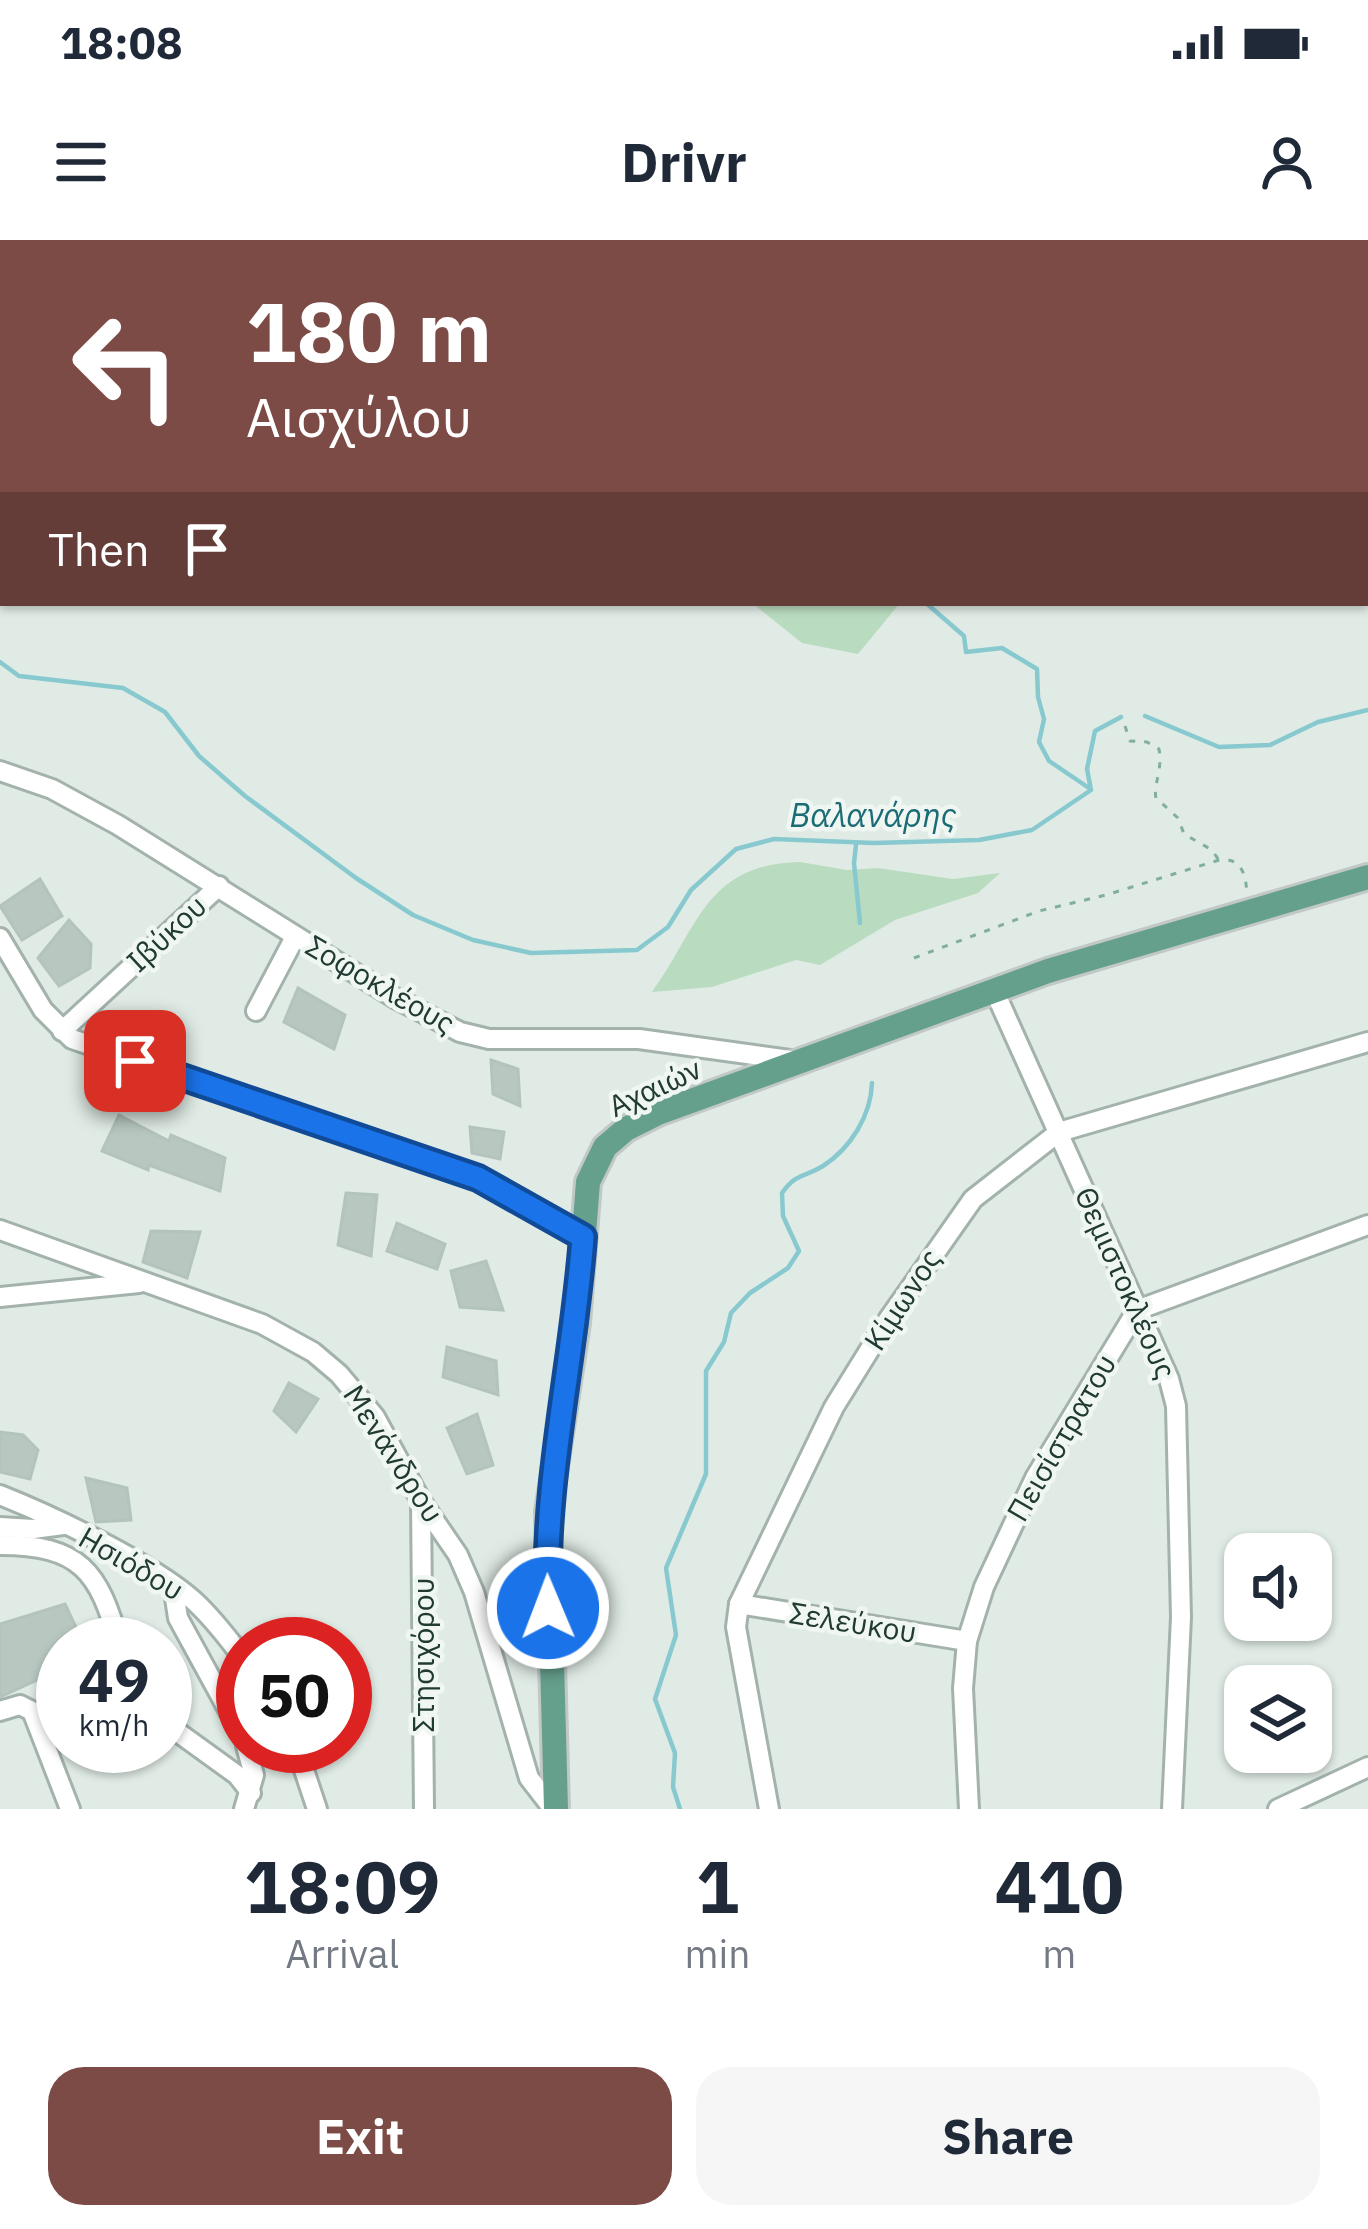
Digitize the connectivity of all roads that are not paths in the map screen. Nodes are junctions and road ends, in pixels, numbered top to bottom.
1 (0, 771) edge
2 (1368, 877) edge
3 (219, 886) junction
4 (295, 937) junction
5 (0, 938) edge
6 (994, 990) junction
7 (256, 1011) dead end
8 (62, 1030) junction
9 (1368, 1042) edge
10 (802, 1062) junction
11 (1059, 1132) junction
12 (1368, 1225) edge
13 (0, 1230) edge
14 (583, 1237) junction
15 (144, 1283) junction
16 (0, 1297) edge
17 (1137, 1310) junction
18 (0, 1495) edge
19 (421, 1501) junction
20 (63, 1525) junction
21 (0, 1528) edge
22 (0, 1546) edge
23 (173, 1585) junction
24 (739, 1604) junction
25 (111, 1617) edge
26 (216, 1626) edge
27 (967, 1641) junction
28 (216, 1688) edge
29 (0, 1711) edge
30 (192, 1742) edge
31 (1368, 1767) edge
32 (305, 1773) edge
33 (248, 1801) edge
34 (70, 1809) edge
35 (317, 1809) edge
36 (424, 1809) edge
37 (555, 1809) edge
38 (769, 1809) edge
39 (969, 1809) edge
40 (1172, 1809) edge
41 (1278, 1809) edge

1 - 3 street, Σοφοκλέους
2 - 6 main road, Αχαιών
3 - 4 street, Σοφοκλέους
3 - 8 street, Ιβύκου
4 - 7 street
4 - 10 street, Σοφοκλέους
5 - 8 street
6 - 10 main road, Αχαιών
6 - 11 street, Θεμιστοκλέους
8 - 14 street
9 - 11 street, Κίμωνος
10 - 14 main road, Αχαιών
11 - 17 street, Θεμιστοκλέους
11 - 24 street, Κίμωνος
12 - 17 street
13 - 15 street, Μενάνδρου
14 - 37 main road, Αχαιών
15 - 16 street
15 - 19 street, Μενάνδρου
17 - 27 street, Πεισίστρατου
17 - 40 street, Θεμιστοκλέους
18 - 20 street, Ησιόδου
19 - 36 street, Στησιχόρου
19 - 37 street, Μενάνδρου
20 - 21 street
20 - 23 street, Ησιόδου
22 - 25 street
23 - 26 street, Ησιόδου
23 - 28 street
24 - 27 street, Σελεύκου
24 - 38 street, Κίμωνος
27 - 39 street, Πεισίστρατου
29 - 34 street
30 - 33 street
31 - 41 street
32 - 35 street

